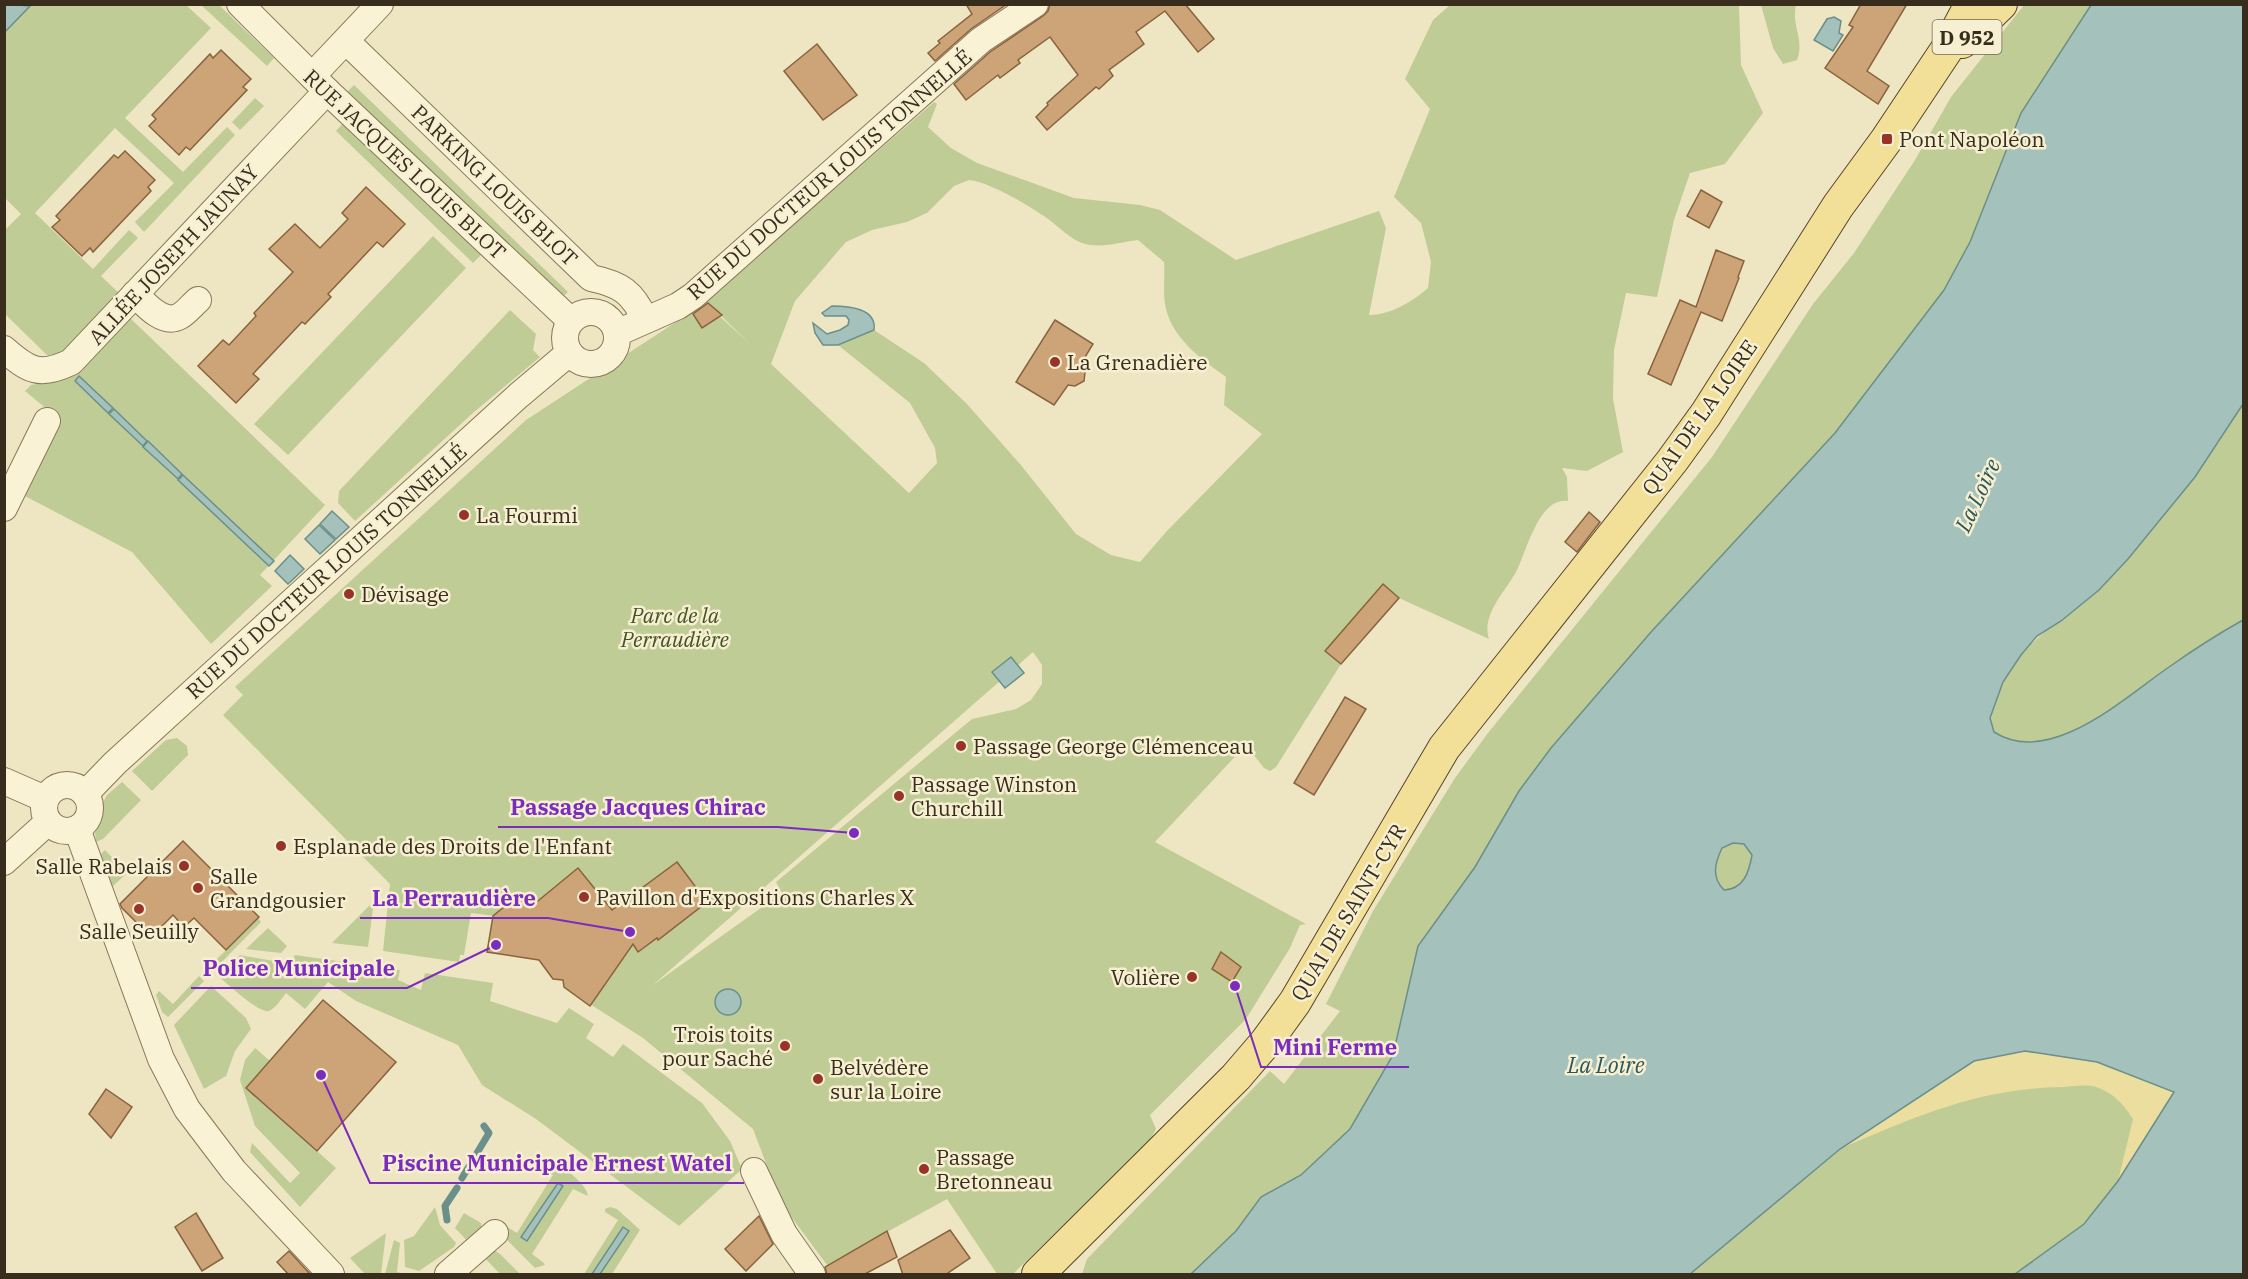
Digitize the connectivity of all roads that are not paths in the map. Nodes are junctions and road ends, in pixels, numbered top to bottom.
1 (380, 4) edge
2 (1035, 4) edge
3 (1971, 4) edge
4 (1984, 4) edge
5 (2001, 4) edge
6 (254, 9) edge
7 (346, 41) junction
8 (1933, 70) junction
9 (320, 84) junction
10 (135, 294) junction
11 (198, 300) dead end
12 (645, 320) junction
13 (571, 321) junction
14 (617, 333) junction
15 (4, 349) edge
16 (569, 353) junction
17 (47, 422) dead end
18 (4, 508) edge
19 (1444, 748) joint
20 (4, 781) edge
21 (85, 794) junction
22 (47, 811) junction
23 (77, 829) junction
24 (4, 862) edge
25 (754, 1172) dead end
26 (495, 1233) dead end
27 (784, 1234) junction
28 (331, 1275) edge
29 (448, 1275) edge
30 (792, 1275) edge
31 (812, 1275) edge
32 (1038, 1275) edge

1 - 7 street, ALLÉE JOSEPH JAUNAY
2 - 12 street, RUE DU DOCTEUR LOUIS TONNELLÉ
3 - 8 main road, QUAI DE LA LOIRE
4 - 8 main road
5 - 8 main road, QUAI DE LA LOIRE / D 952
6 - 9 street, RUE JACQUES LOUIS BLOT
7 - 9 street, ALLÉE JOSEPH JAUNAY
7 - 12 street, PARKING LOUIS BLOT
8 - 19 main road, QUAI DE LA LOIRE
9 - 10 street, ALLÉE JOSEPH JAUNAY
9 - 13 street, RUE JACQUES LOUIS BLOT
10 - 11 street
10 - 15 street, ALLÉE JOSEPH JAUNAY
12 - 14 street, RUE DU DOCTEUR LOUIS TONNELLÉ
13 - 14 street
13 - 16 street
14 - 16 street
16 - 21 street, RUE DU DOCTEUR LOUIS TONNELLÉ
17 - 18 street
19 - 32 main road, QUAI DE SAINT-CYR
20 - 22 street
21 - 22 street
21 - 23 street
22 - 23 street
22 - 24 street
23 - 28 street
25 - 27 street
26 - 29 street
27 - 30 street
27 - 31 street

